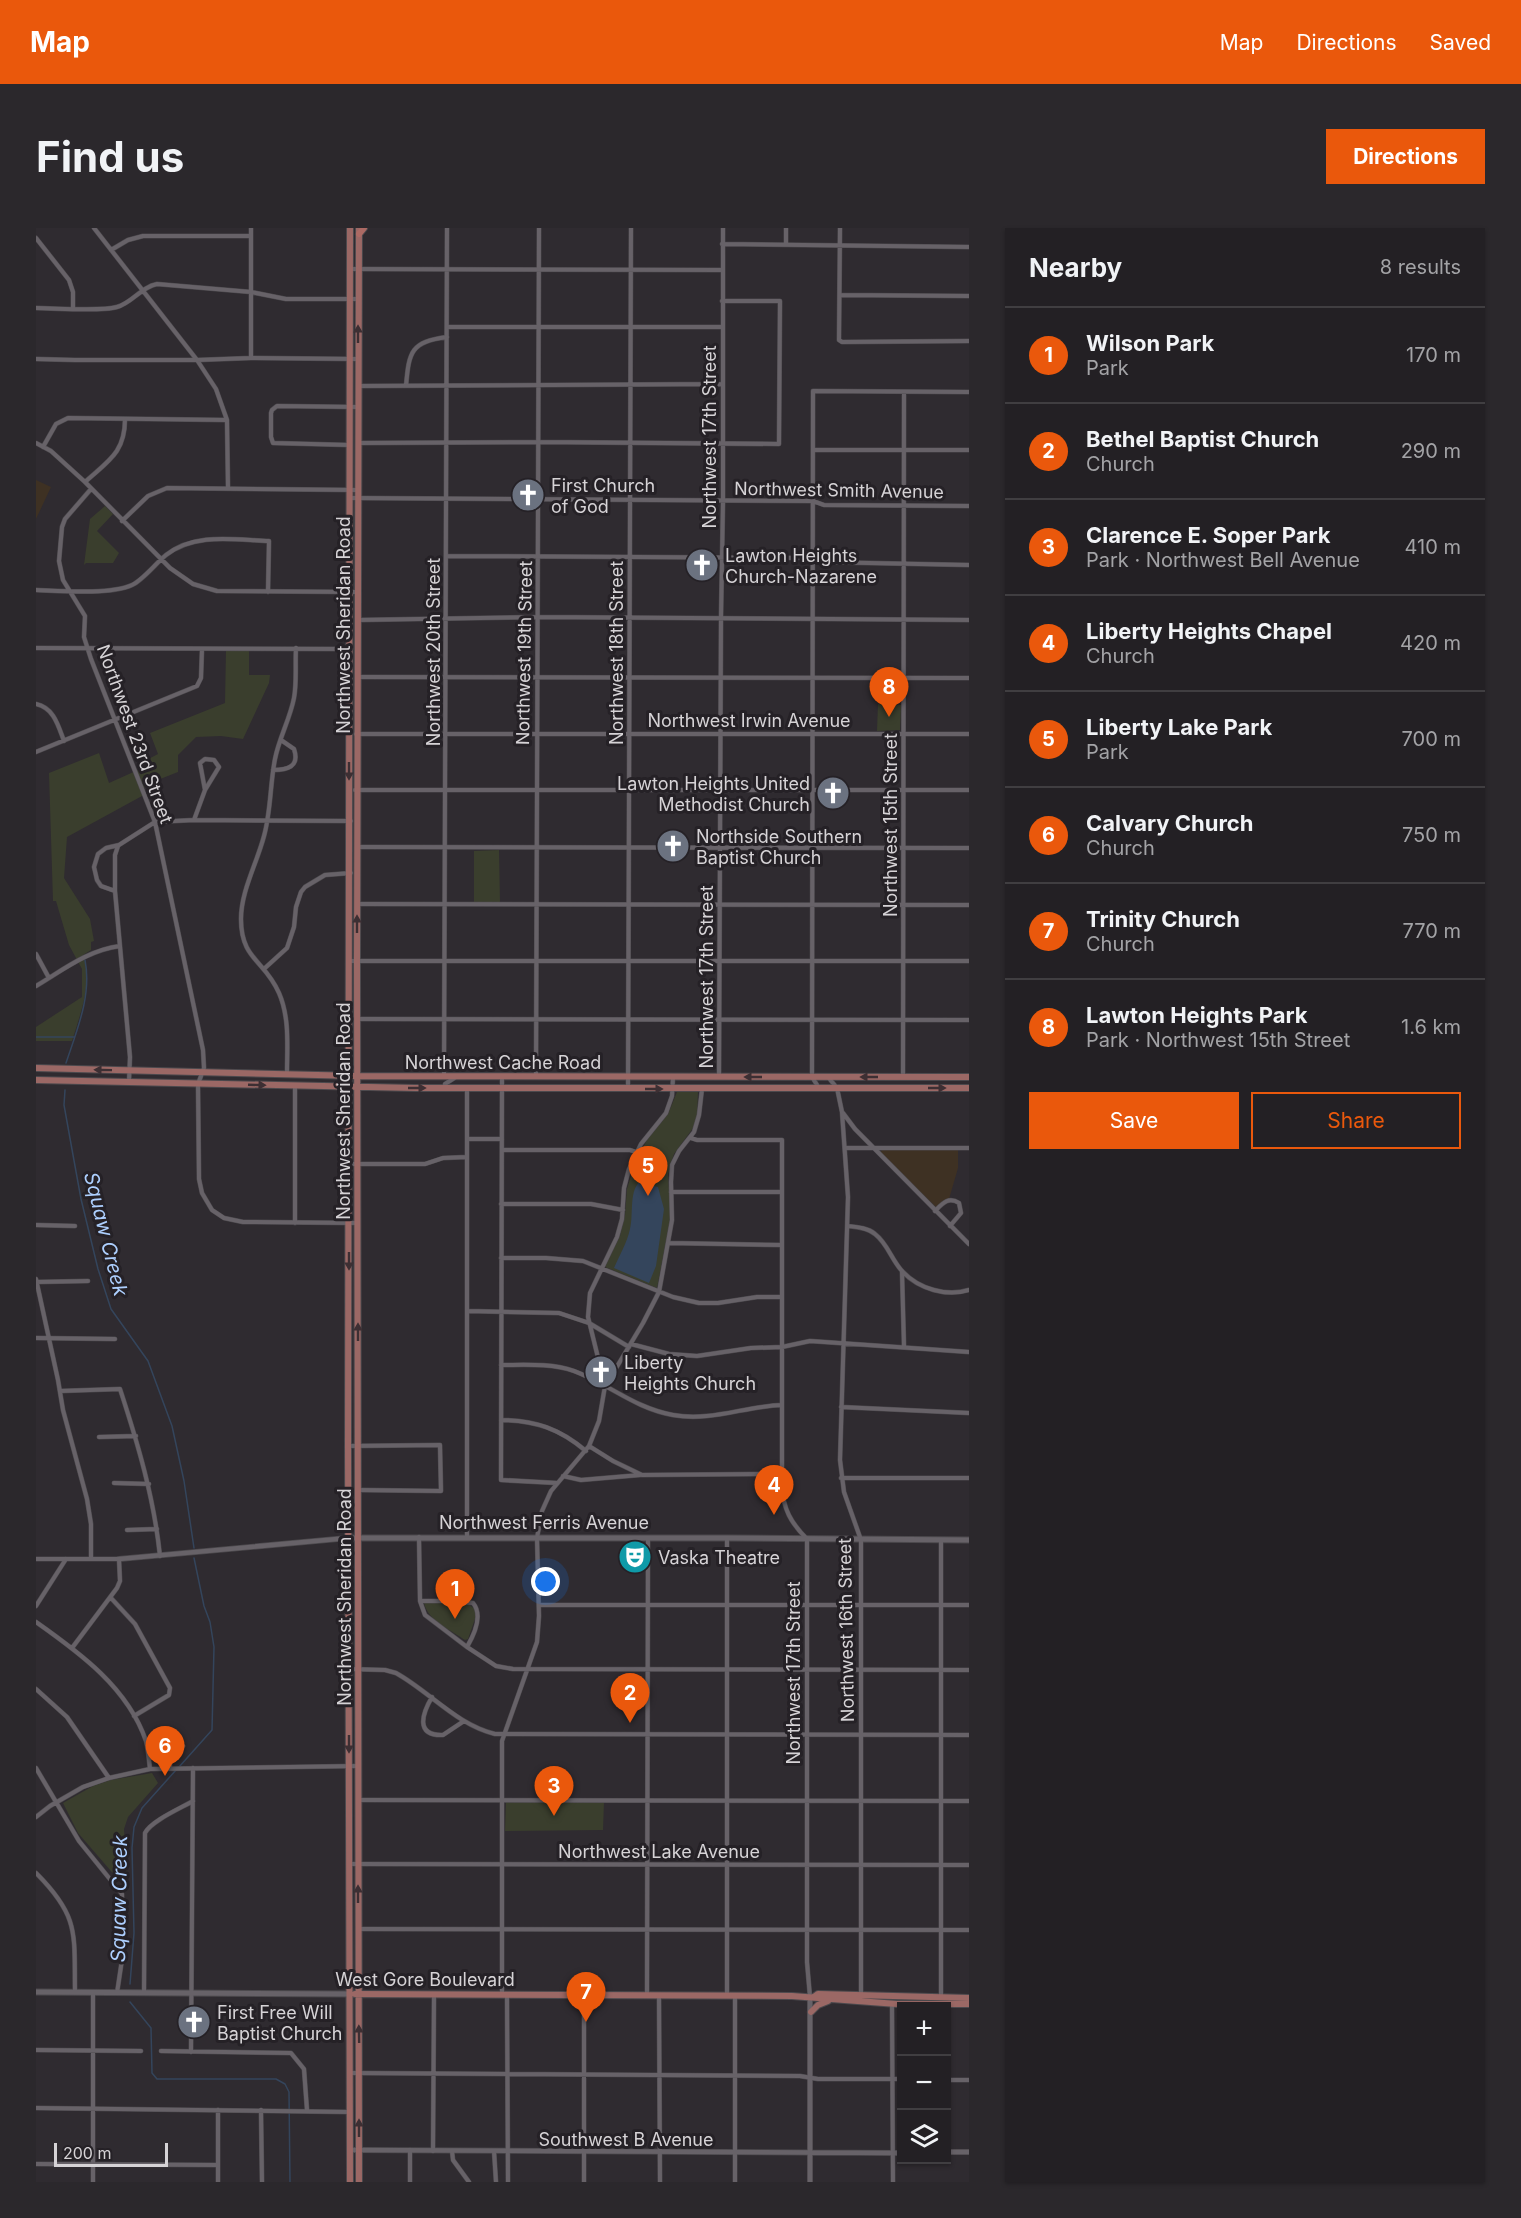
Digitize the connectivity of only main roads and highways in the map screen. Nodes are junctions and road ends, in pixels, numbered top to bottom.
1 (350, 228) edge
2 (364, 228) edge
3 (359, 231) edge
4 (36, 1068) edge
5 (348, 1076) junction
6 (359, 1076) junction
7 (969, 1077) edge
8 (36, 1080) edge
9 (348, 1087) junction
10 (359, 1087) junction
11 (969, 1088) edge
12 (348, 1347) junction
13 (348, 1398) junction
14 (358, 1398) junction
15 (358, 1428) junction
16 (348, 1538) junction
17 (358, 1538) junction
18 (969, 1540) edge
19 (36, 1992) edge
20 (349, 1994) junction
21 (359, 1994) junction
22 (812, 1997) junction
23 (969, 1998) edge
24 (830, 2000) junction
25 (941, 2001) junction
26 (969, 2004) edge
27 (811, 2012) road end
28 (350, 2182) edge
29 (359, 2182) edge

1 -> 5 main road, Northwest Sheridan Road
2 - 3 highway
6 -> 3 main road, Northwest Sheridan Road
5 -> 4 main road, Northwest Cache Road
5 - 6 main road, Northwest Cache Road
5 - 9 main road, Northwest Sheridan Road
7 -> 6 main road, Northwest Cache Road
6 - 10 main road, Northwest Sheridan Road
8 -> 9 main road, Northwest Cache Road
9 - 10 main road, Northwest Cache Road
9 -> 12 main road, Northwest Sheridan Road
10 -> 11 main road, Northwest Cache Road
14 -> 10 main road, Northwest Sheridan Road
12 - 13 main road, Northwest Sheridan Road
12 - 14 main road
13 - 15 main road
13 - 16 main road, Northwest Sheridan Road
14 - 15 main road, Northwest Sheridan Road
15 - 17 main road, Northwest Sheridan Road
16 - 17 main road, Northwest Ferris Avenue
16 -> 20 main road, Northwest Sheridan Road
17 - 18 main road, Northwest Ferris Avenue
21 -> 17 main road, Northwest Sheridan Road
19 - 20 main road, West Gore Boulevard
20 - 21 main road, West Gore Boulevard
20 - 28 main road, Northwest Sheridan Road
21 - 22 main road, West Gore Boulevard
29 -> 21 main road, Northwest Sheridan Road
22 - 24 main road, West Gore Boulevard
22 - 25 main road, West Gore Boulevard
23 - 25 main road, West Gore Boulevard
24 - 25 main road, West Gore Boulevard
24 - 27 main road
25 - 26 main road, West Gore Boulevard

